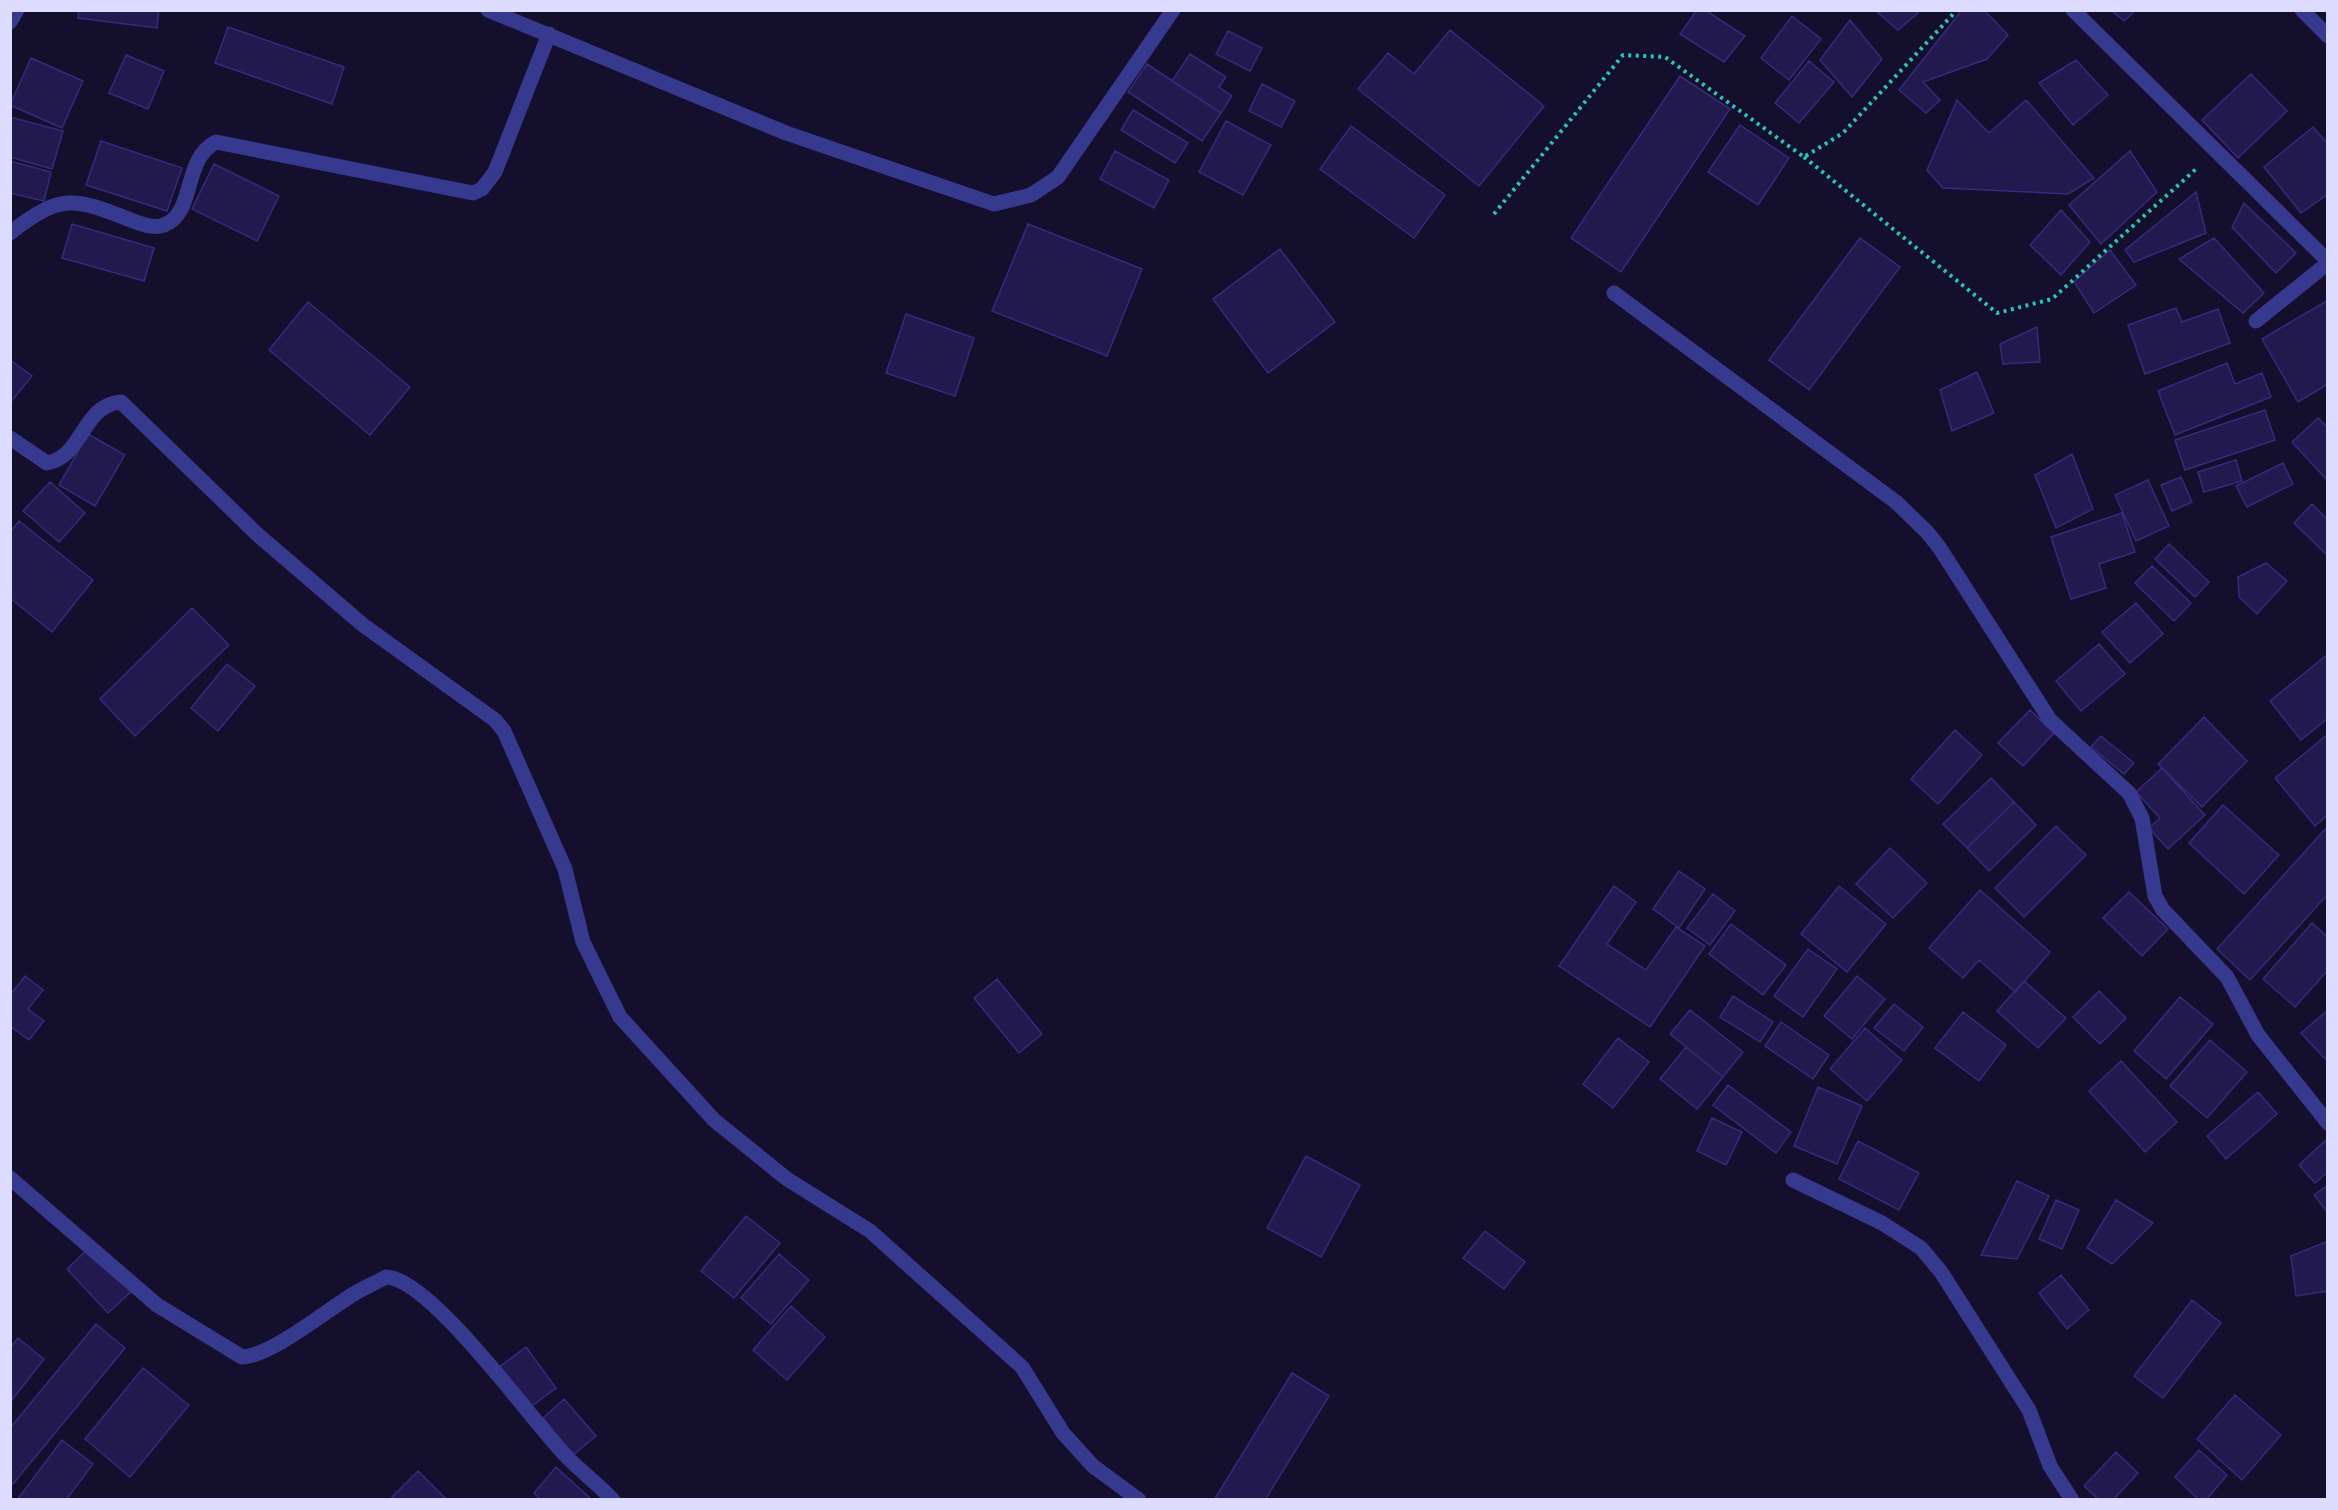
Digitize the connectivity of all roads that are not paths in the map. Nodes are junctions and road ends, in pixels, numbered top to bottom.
1 (17, 10) edge
2 (488, 10) edge
3 (1173, 10) edge
4 (2073, 10) edge
5 (2302, 10) edge
6 (10, 22) edge
7 (549, 34) junction
8 (2328, 36) edge
9 (10, 233) edge
10 (2328, 262) edge
11 (1614, 293) dead end
12 (2256, 321) dead end
13 (10, 438) edge
14 (2328, 1123) edge
15 (11, 1179) edge
16 (1793, 1180) dead end
17 (613, 1500) edge
18 (1139, 1500) edge
19 (2072, 1500) edge

1 - 6 street
2 - 7 street
3 - 7 street
4 - 10 street
5 - 8 street
7 - 9 street
10 - 12 street
11 - 14 street
13 - 18 street
15 - 17 street
16 - 19 street

